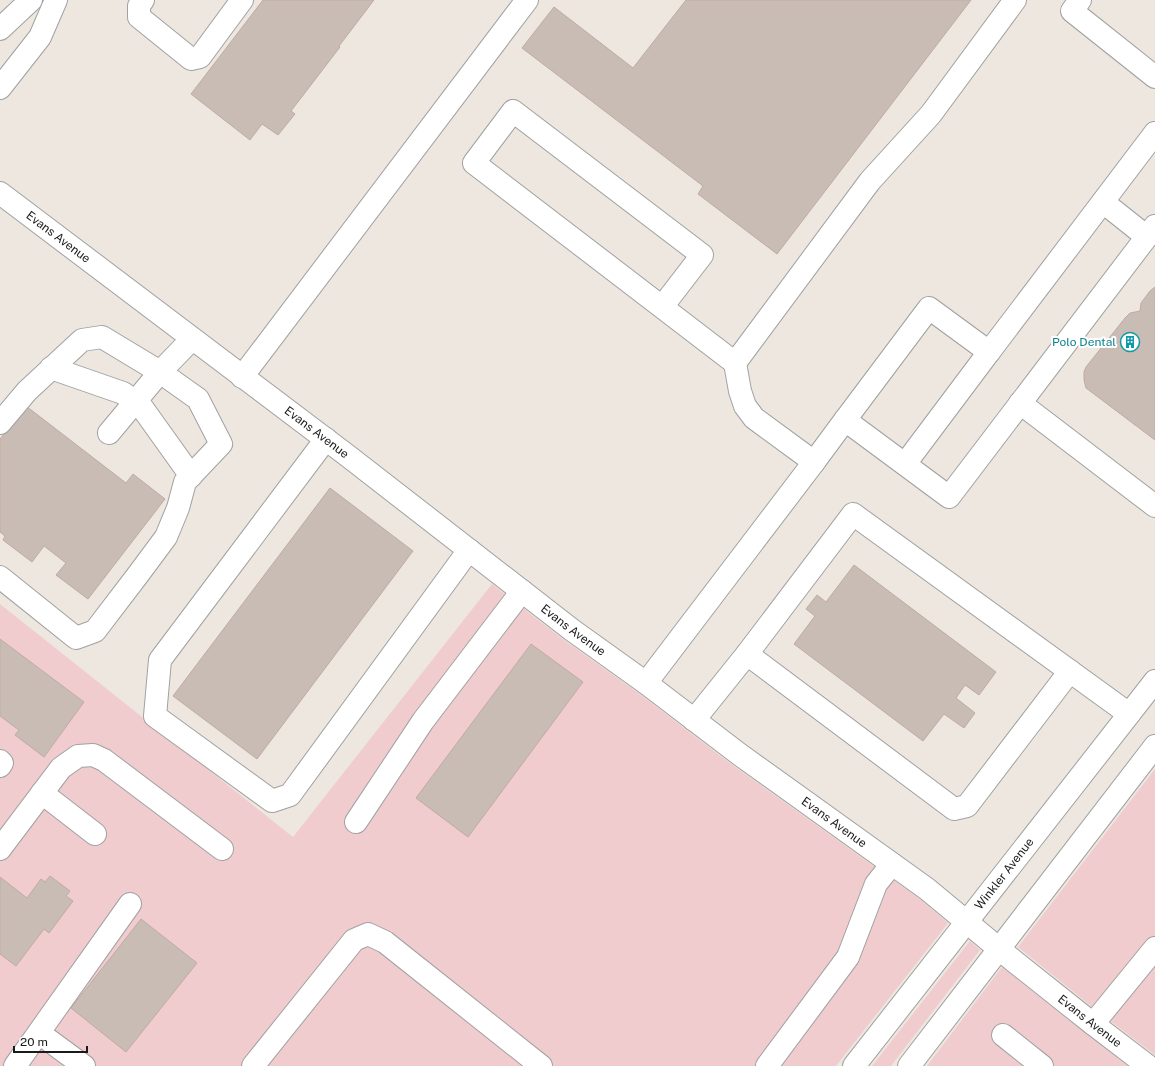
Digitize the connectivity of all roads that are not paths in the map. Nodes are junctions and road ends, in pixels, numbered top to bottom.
1 (31, 0) edge
2 (56, 0) edge
3 (143, 0) edge
4 (242, 0) edge
5 (527, 0) edge
6 (1015, 0) edge
7 (1080, 0) edge
8 (0, 29) edge
9 (1155, 77) edge
10 (0, 88) edge
11 (1155, 133) edge
12 (0, 193) edge
13 (1103, 202) junction
14 (1151, 231) edge
15 (662, 307) junction
16 (192, 339) junction
17 (989, 352) junction
18 (735, 363) junction
19 (51, 368) junction
20 (160, 372) junction
21 (242, 376) junction
22 (135, 401) junction
23 (1020, 403) junction
24 (845, 420) junction
25 (0, 423) edge
26 (109, 433) dead end
27 (326, 439) junction
28 (814, 462) junction
29 (904, 464) junction
30 (191, 476) junction
31 (1155, 506) edge
32 (469, 550) junction
33 (0, 577) edge
34 (522, 591) junction
35 (746, 654) junction
36 (1070, 671) junction
37 (1155, 681) edge
38 (646, 683) junction
39 (1129, 714) junction
40 (694, 720) junction
41 (1155, 746) edge
42 (0, 761) edge
43 (0, 766) edge
44 (42, 793) junction
45 (356, 822) dead end
46 (95, 834) dead end
47 (0, 849) edge
48 (222, 849) dead end
49 (892, 864) junction
50 (130, 904) dead end
51 (966, 922) junction
52 (1155, 948) edge
53 (999, 949) junction
54 (1093, 1024) junction
55 (39, 1033) junction
56 (1003, 1035) dead end
57 (1150, 1062) edge
58 (15, 1066) edge
59 (84, 1066) edge
60 (254, 1066) edge
61 (541, 1066) edge
62 (767, 1066) edge
63 (854, 1066) edge
64 (909, 1066) edge
65 (1042, 1066) edge

1 - 8 street
2 - 10 street
3 - 4 street
5 - 21 street
6 - 18 street
7 - 9 street
11 - 13 street
12 - 16 street, Evans Avenue
13 - 14 street
13 - 17 street
14 - 23 street
15 - 15 street
15 - 18 street
16 - 20 street
16 - 21 street, Evans Avenue
17 - 24 street
17 - 29 street
18 - 28 street
19 - 20 street
19 - 22 street
19 - 25 street
20 - 22 street
20 - 30 street
21 - 27 street, Evans Avenue
22 - 26 street
22 - 30 street
23 - 29 street
23 - 31 street
24 - 28 street
24 - 29 street
27 - 32 street, Evans Avenue
27 - 32 street
28 - 38 street
30 - 33 street
32 - 34 street, Evans Avenue
34 - 38 street, Evans Avenue
34 - 45 street
35 - 36 street
35 - 36 street
35 - 40 street
36 - 39 street
37 - 39 street, Winkler Avenue
38 - 40 street, Evans Avenue
39 - 51 street, Winkler Avenue
40 - 49 street, Evans Avenue
41 - 53 street
42 - 43 street
44 - 46 street
44 - 47 street
44 - 48 street
49 - 51 street, Evans Avenue
49 - 62 street
50 - 55 street
51 - 53 street, Evans Avenue
51 - 63 street, Winkler Avenue
52 - 54 street
53 - 54 street, Evans Avenue
53 - 64 street
54 - 57 street, Evans Avenue
55 - 58 street
55 - 59 street
56 - 65 street
60 - 61 street

